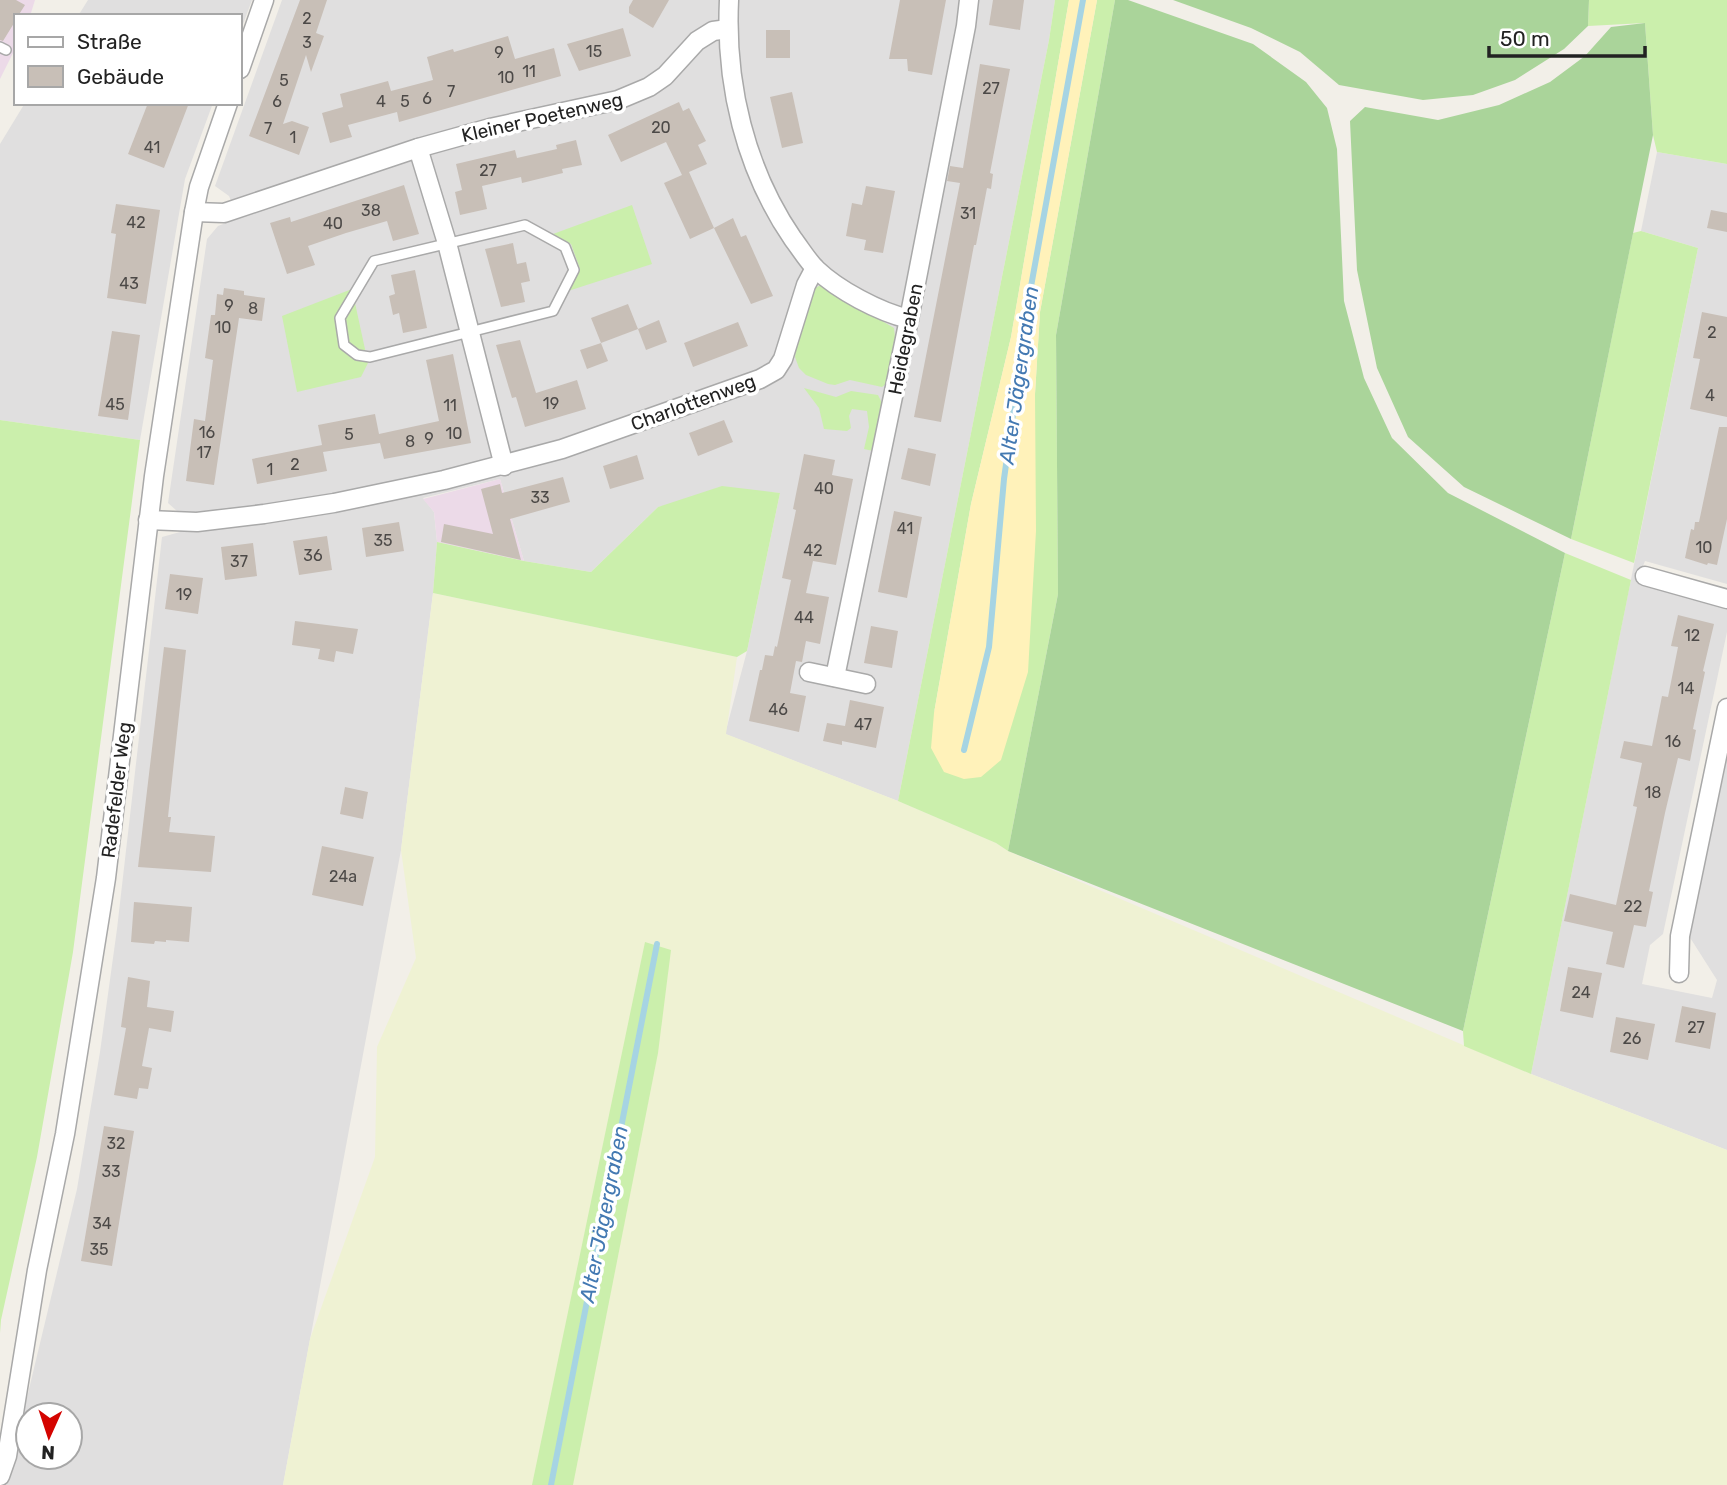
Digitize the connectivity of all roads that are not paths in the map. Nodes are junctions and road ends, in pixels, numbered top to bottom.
1 (264, 0) edge
2 (729, 0) edge
3 (969, 0) edge
4 (728, 29) junction
5 (242, 63) edge
6 (227, 105) edge
7 (418, 148) junction
8 (194, 212) junction
9 (447, 243) junction
10 (815, 268) junction
11 (909, 319) junction
12 (470, 332) junction
13 (504, 466) junction
14 (148, 520) junction
15 (1644, 576) dead end
16 (1727, 599) edge
17 (809, 672) dead end
18 (835, 677) junction
19 (866, 684) dead end
20 (1727, 708) edge
21 (1679, 973) dead end
22 (0, 1476) edge

1 - 5 street
2 - 4 street
3 - 11 street, Heidegraben
4 - 7 street, Kleiner Poetenweg
4 - 10 street
6 - 8 street, Radefelder Weg
7 - 8 street, Kleiner Poetenweg
7 - 9 street
8 - 14 street, Radefelder Weg
9 - 12 street
9 - 12 lane
9 - 12 lane
10 - 11 street
10 - 13 street, Charlottenweg
11 - 18 street, Heidegraben
12 - 13 street
13 - 14 street, Charlottenweg
14 - 22 street, Radefelder Weg
15 - 16 street
17 - 18 street
18 - 19 street
20 - 21 street

